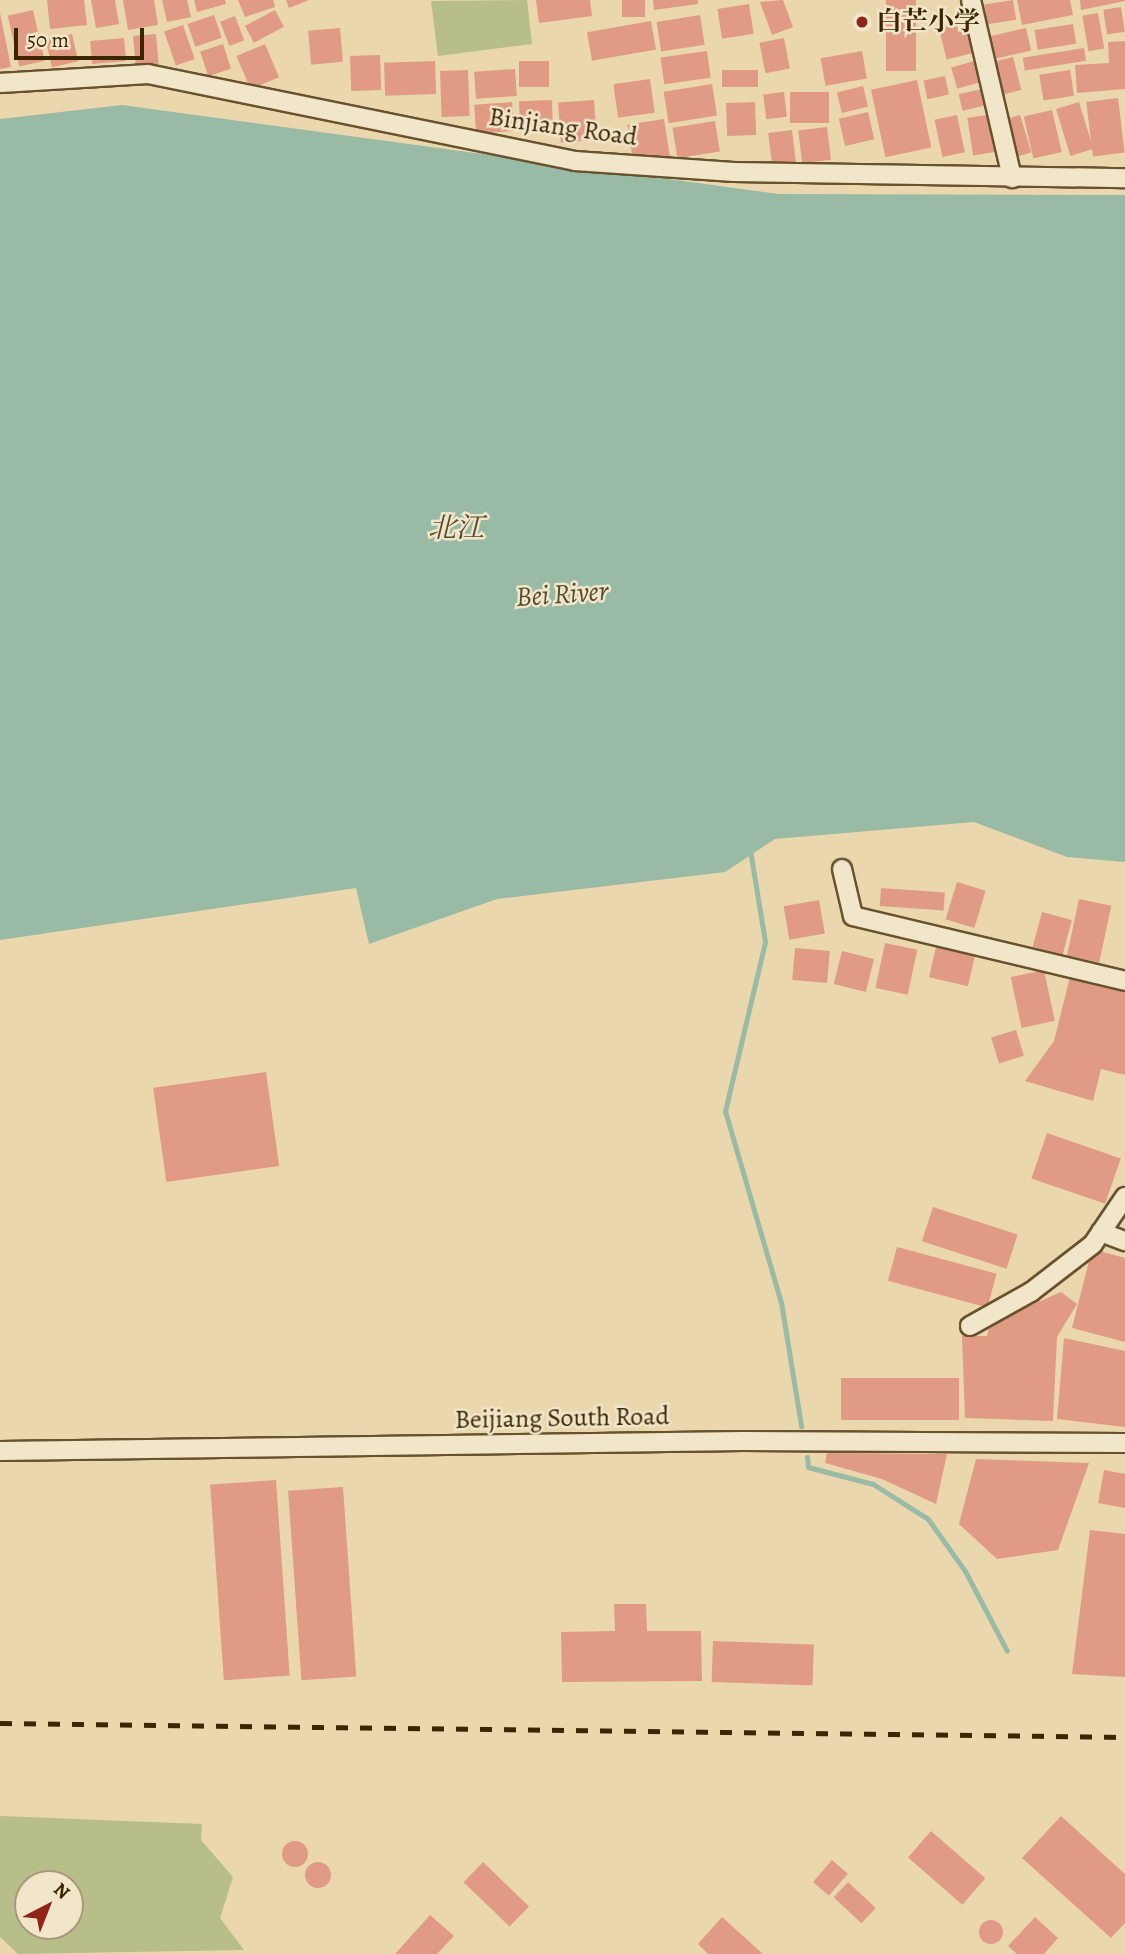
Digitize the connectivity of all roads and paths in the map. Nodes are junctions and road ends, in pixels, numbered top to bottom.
1 (971, 0) edge
2 (0, 83) edge
3 (1012, 178) junction
4 (1125, 178) edge
5 (842, 869) dead end
6 (1125, 981) edge
7 (1125, 1197) edge
8 (1101, 1232) junction
9 (1125, 1241) edge
10 (970, 1326) dead end
11 (1125, 1443) edge
12 (0, 1451) edge

1 - 3 street
2 - 3 street, Binjiang Road
3 - 4 street, Binjiang Road
5 - 6 street
7 - 8 street
8 - 9 street
8 - 10 street
11 - 12 street, Beijiang South Road

